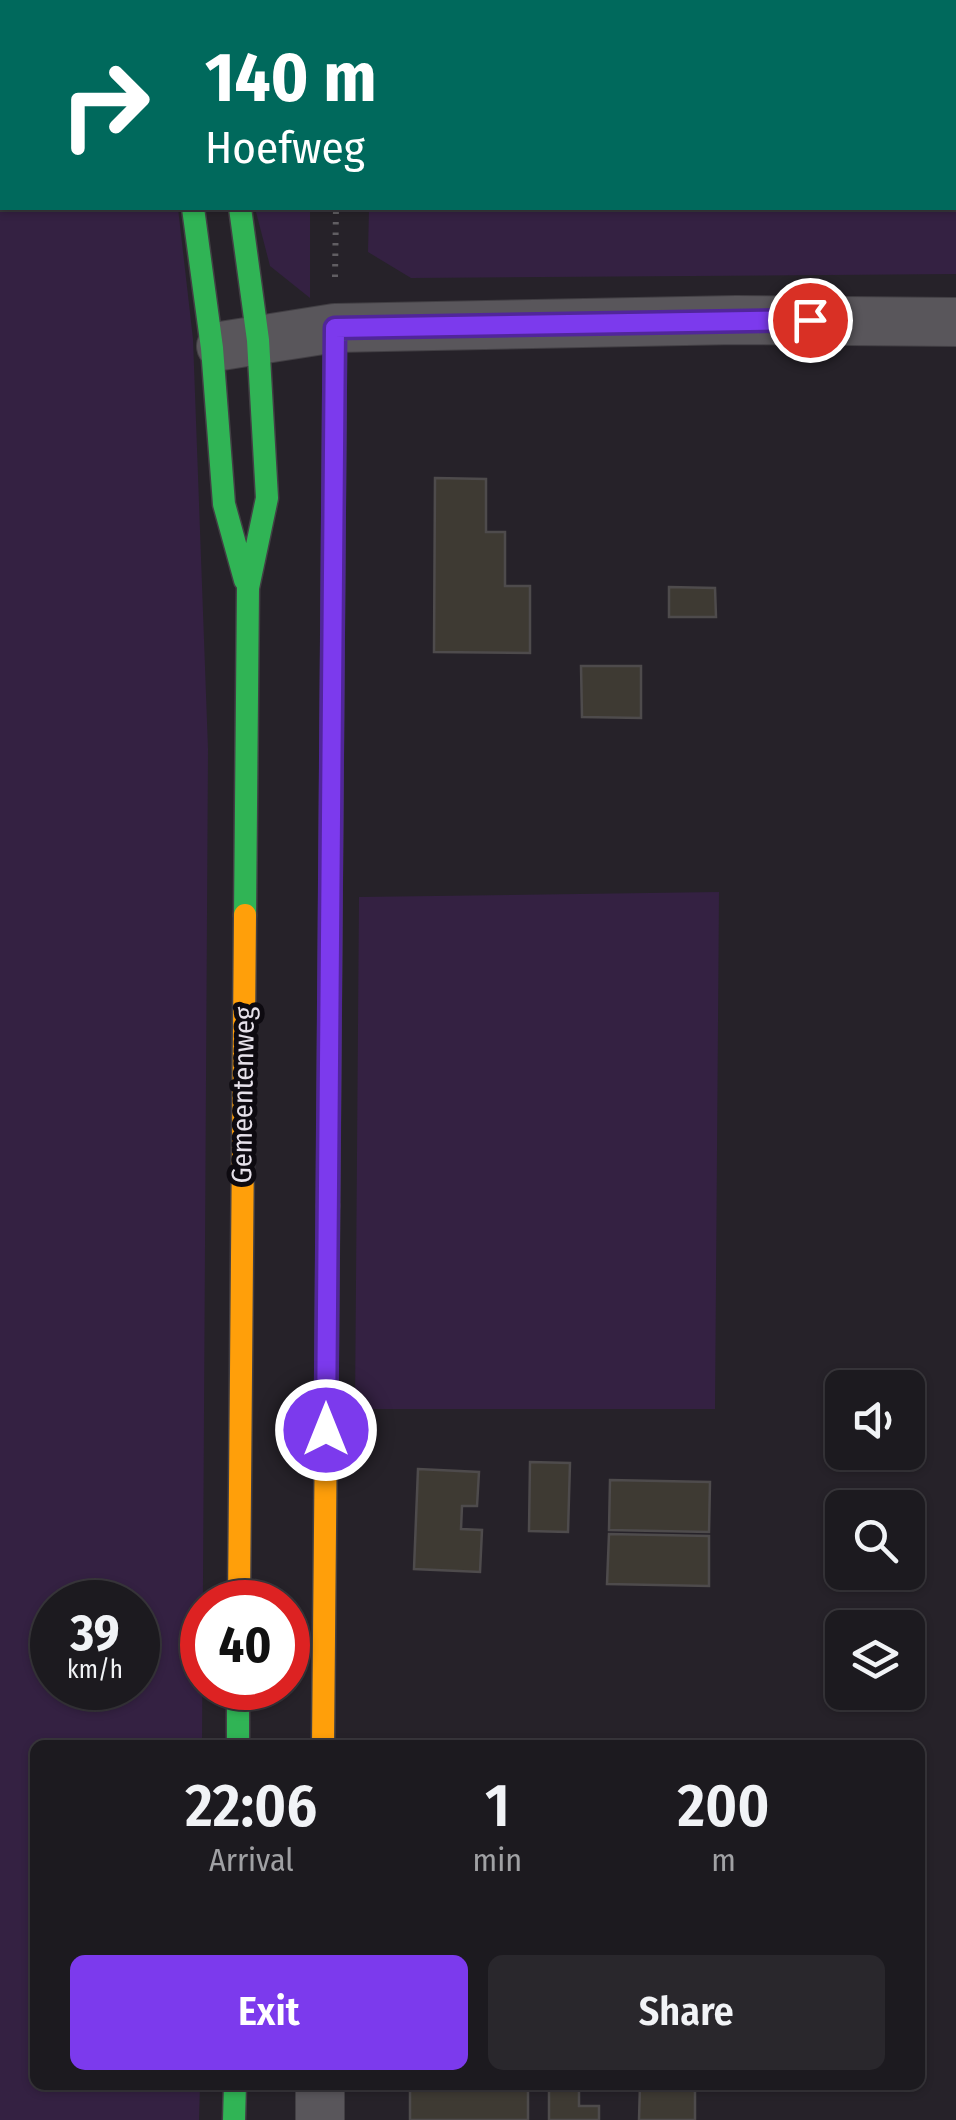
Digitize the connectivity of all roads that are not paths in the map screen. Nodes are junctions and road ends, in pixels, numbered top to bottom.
1 (194, 210) edge
2 (240, 210) edge
3 (956, 322) edge
4 (335, 328) junction
5 (235, 344) junction
6 (248, 588) junction
7 (239, 1580) edge
8 (238, 1710) edge
9 (238, 1740) edge
10 (323, 1740) edge
11 (234, 2090) edge
12 (320, 2090) edge
13 (234, 2120) edge
14 (320, 2120) edge

1 - 5 main road, Gemeentenweg
2 - 5 main road, Gemeentenweg
3 - 4 street
4 - 5 street
4 - 10 main road
5 - 6 main road, Gemeentenweg
5 - 6 main road, Gemeentenweg
6 - 7 main road, Gemeentenweg
8 - 9 main road
11 - 13 main road
12 - 14 street

